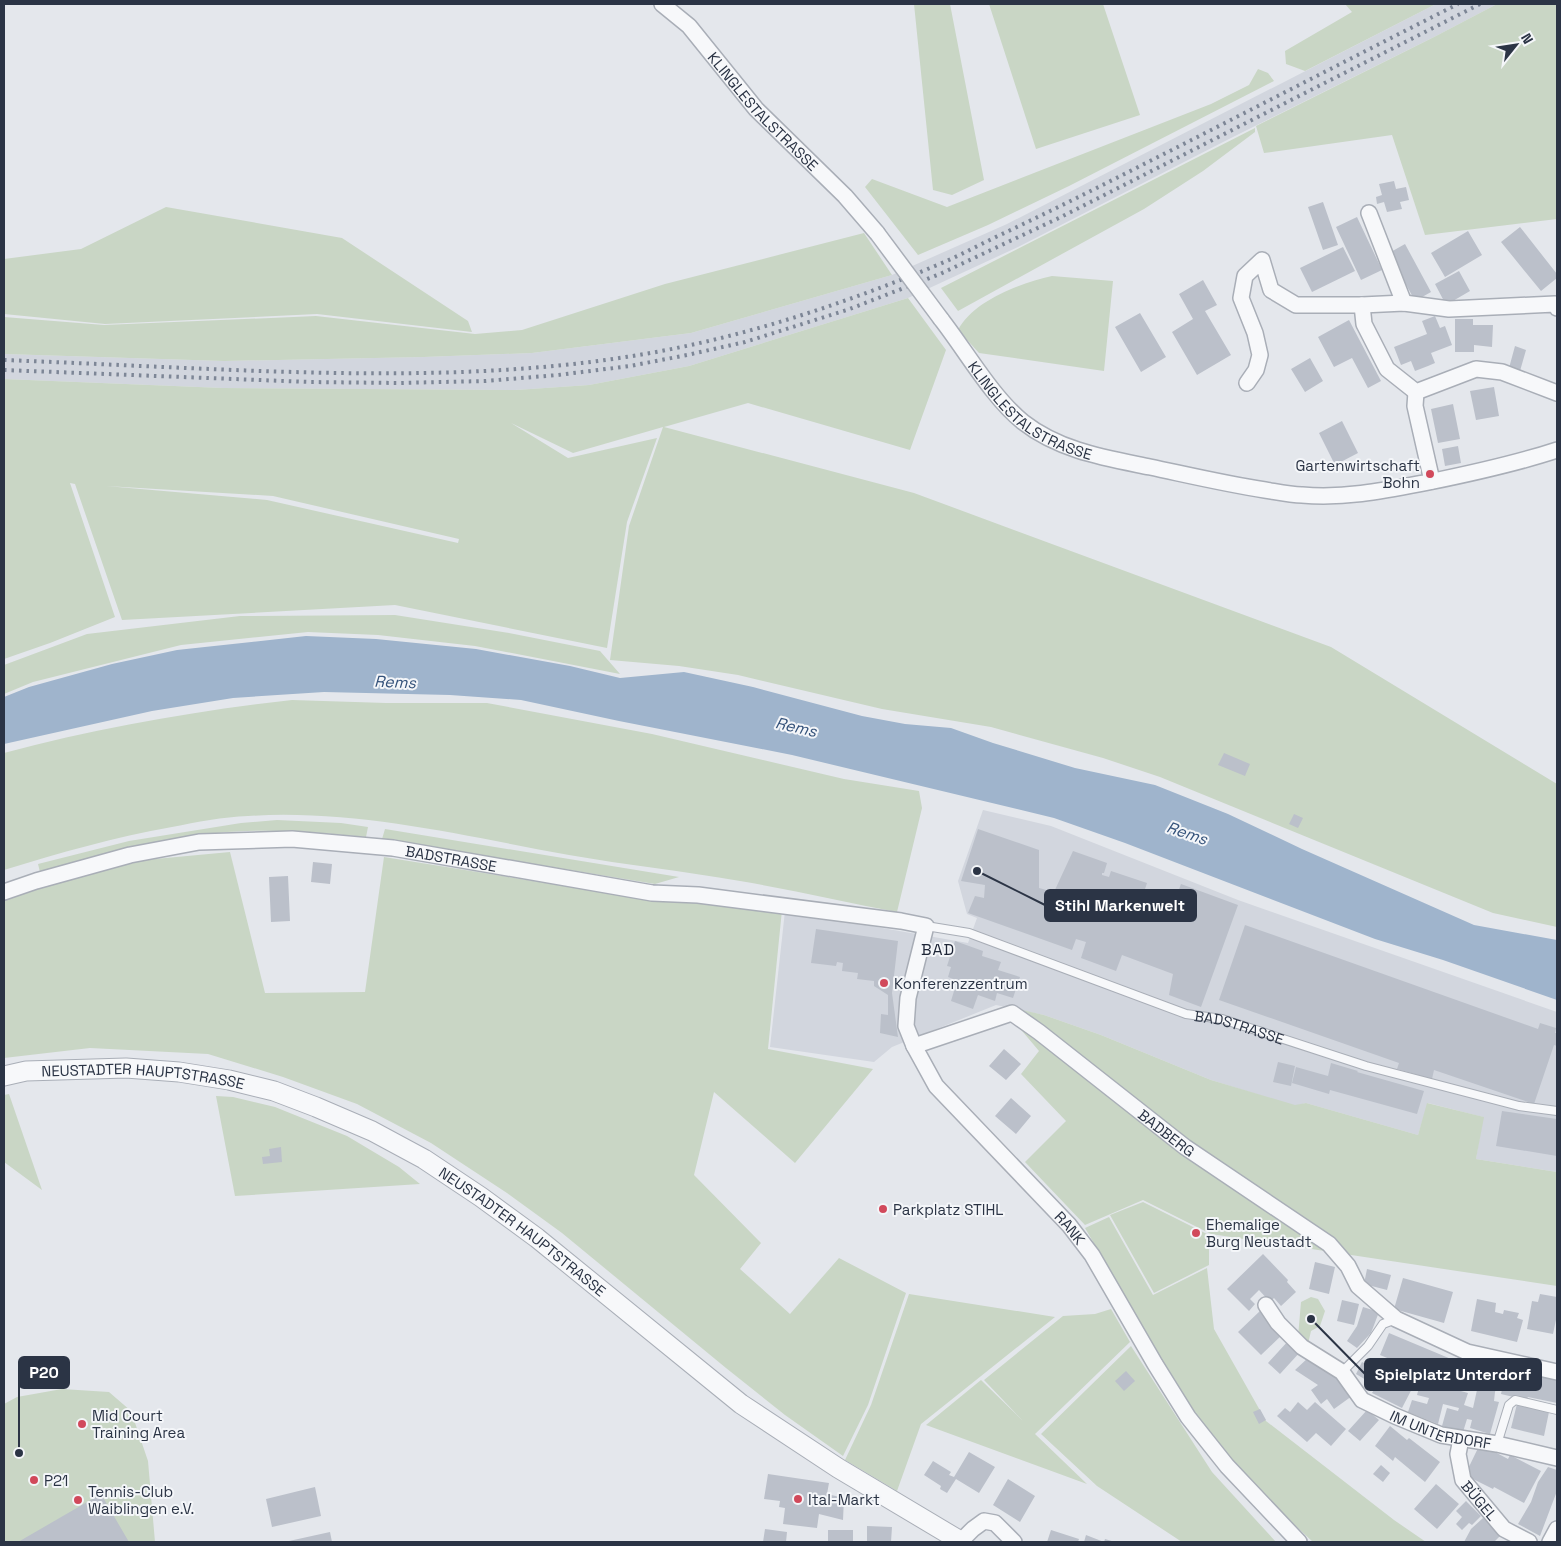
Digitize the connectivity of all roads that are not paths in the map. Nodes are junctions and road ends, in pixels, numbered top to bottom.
1 (662, 4) edge
2 (1369, 213) dead end
3 (1404, 303) junction
4 (1362, 305) junction
5 (1557, 308) edge
6 (1247, 383) dead end
7 (1416, 392) junction
8 (1557, 393) edge
9 (1557, 450) edge
10 (1432, 481) junction
11 (4, 892) edge
12 (926, 926) junction
13 (914, 1046) junction
14 (4, 1076) edge
15 (1557, 1111) edge
16 (1266, 1305) dead end
17 (1396, 1319) junction
18 (1342, 1372) junction
19 (1557, 1372) edge
20 (1557, 1410) edge
21 (1461, 1439) junction
22 (1497, 1444) junction
23 (1557, 1458) edge
24 (1557, 1529) edge
25 (961, 1542) edge
26 (1014, 1542) edge
27 (1299, 1542) edge
28 (1529, 1542) edge
29 (1550, 1542) edge

1 - 10 street, KLINGLESTALSTRASSE, bridge
2 - 3 street
3 - 4 street
3 - 5 street
4 - 6 street
4 - 7 street
7 - 8 street
7 - 10 street
9 - 10 street, KLINGLESTALSTRASSE
11 - 12 street, BADSTRASSE
12 - 13 street, RANK
12 - 15 lane, BADSTRASSE
13 - 17 street, BADBERG
13 - 27 street, RANK
14 - 25 street, NEUSTADTER HAUPTSTRASSE
16 - 18 street, IM UNTERDORF
17 - 18 lane
17 - 19 street
18 - 21 street, IM UNTERDORF
20 - 22 lane
21 - 22 street, IM UNTERDORF
21 - 28 street, BÜGEL
22 - 23 street, IM UNTERDORF
24 - 29 street
25 - 26 street

